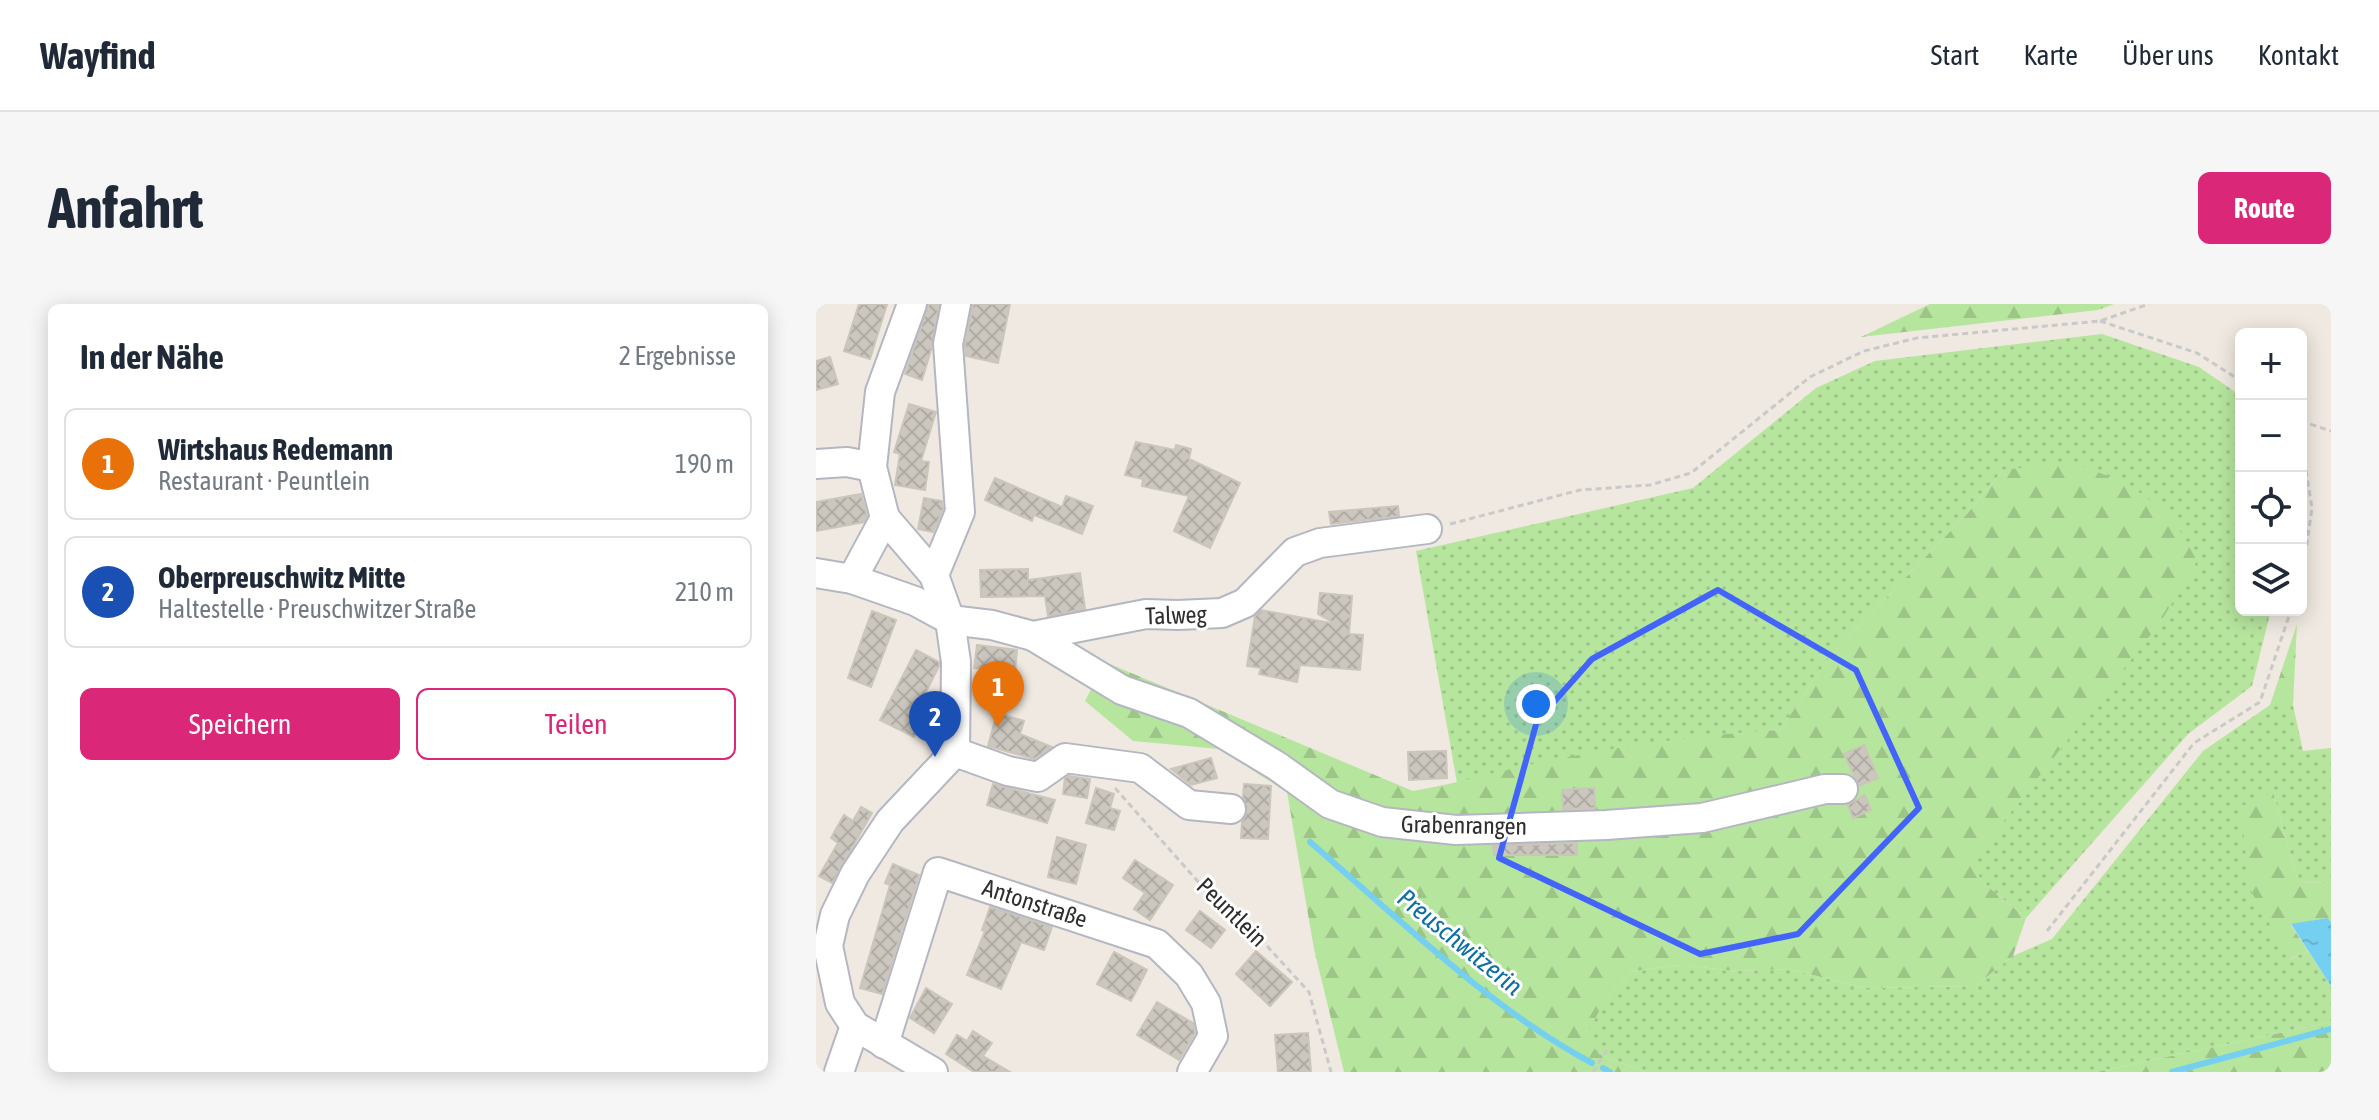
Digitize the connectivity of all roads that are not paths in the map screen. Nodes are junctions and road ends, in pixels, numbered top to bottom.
1 (912, 304) edge
2 (956, 304) edge
3 (816, 464) edge
4 (872, 467) junction
5 (885, 518) junction
6 (1427, 529) road end
7 (816, 573) edge
8 (934, 575) junction
9 (852, 579) junction
10 (950, 620) junction
11 (1033, 636) junction
12 (955, 752) junction
13 (1843, 789) dead end
14 (1231, 809) dead end
15 (826, 914) edge
16 (855, 1026) junction
17 (884, 1044) junction
18 (839, 1072) edge
19 (933, 1072) edge
20 (1192, 1072) edge

1 - 4 street
2 - 8 street
3 - 4 street
4 - 5 street
5 - 8 street
5 - 9 street
6 - 11 street, Talweg
7 - 9 street
8 - 10 street
9 - 10 street
10 - 11 street, Talweg
10 - 12 street
11 - 13 street, Grabenrangen
12 - 14 street
12 - 15 street
15 - 16 street
16 - 17 street
16 - 18 street
17 - 19 street
17 - 20 street, Antonstraße

